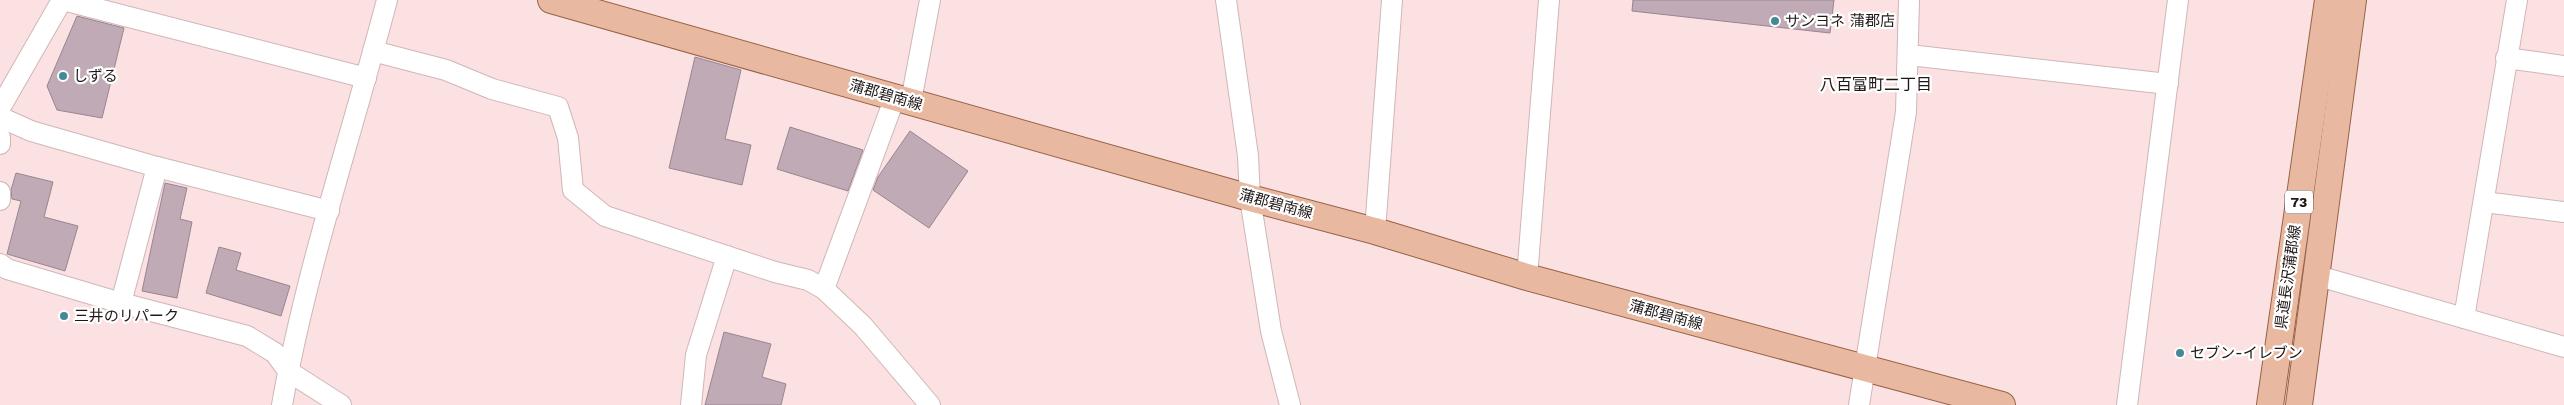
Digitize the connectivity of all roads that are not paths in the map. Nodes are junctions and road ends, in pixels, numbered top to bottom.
1 (63, 0) edge
2 (387, 0) edge
3 (551, 0) edge
4 (930, 0) edge
5 (1226, 0) edge
6 (1392, 0) edge
7 (1549, 0) edge
8 (1909, 0) edge
9 (2178, 0) edge
10 (2328, 0) edge
11 (2353, 0) edge
12 (2517, 0) edge
13 (373, 51) junction
14 (1909, 55) junction
15 (2506, 58) junction
16 (2564, 66) edge
17 (366, 78) junction
18 (2168, 84) junction
19 (903, 99) junction
20 (0, 108) edge
21 (0, 117) edge
22 (0, 136) edge
23 (0, 144) edge
24 (158, 167) junction
25 (0, 192) edge
26 (1250, 198) junction
27 (0, 200) edge
28 (2484, 202) junction
29 (329, 211) junction
30 (2564, 212) edge
31 (1375, 231) junction
32 (727, 256) junction
33 (0, 264) edge
34 (2315, 275) junction
35 (1528, 277) junction
36 (824, 290) junction
37 (121, 302) junction
38 (2464, 318) junction
39 (2564, 347) edge
40 (1866, 369) junction
41 (288, 371) junction
42 (282, 405) edge
43 (341, 405) edge
44 (691, 405) edge
45 (930, 405) edge
46 (1290, 405) edge
47 (1859, 405) edge
48 (2002, 405) edge
49 (2127, 405) edge
50 (2270, 405) edge
51 (2300, 405) edge

1 - 17 street
1 - 20 street
2 - 13 street
3 - 19 main road, 蒲郡碧南線
4 - 19 street
5 - 26 street
6 - 31 street
7 - 35 street
8 - 14 street
9 - 18 street
10 - 50 main road, 県道長沢蒲郡線 / 73
11 - 34 main road, 県道長沢蒲郡線 / 73
12 - 15 street
13 - 17 street
13 - 32 street
14 - 18 street
14 - 40 street
15 - 16 street
15 - 28 street
17 - 29 street
18 - 49 street
19 - 26 main road, 蒲郡碧南線
19 - 36 street
21 - 24 street
22 - 23 street
24 - 29 street
24 - 37 street
25 - 27 street
26 - 31 main road, 蒲郡碧南線
26 - 46 street
28 - 30 street
28 - 38 street
29 - 41 street
31 - 35 main road, 蒲郡碧南線
32 - 36 street
32 - 44 street
33 - 37 street
34 - 38 street
34 - 51 main road, 県道長沢蒲郡線 / 73
35 - 40 main road, 蒲郡碧南線
36 - 45 street
37 - 41 street
38 - 39 street
40 - 47 street
40 - 48 main road, 蒲郡碧南線
41 - 42 street
41 - 43 street

